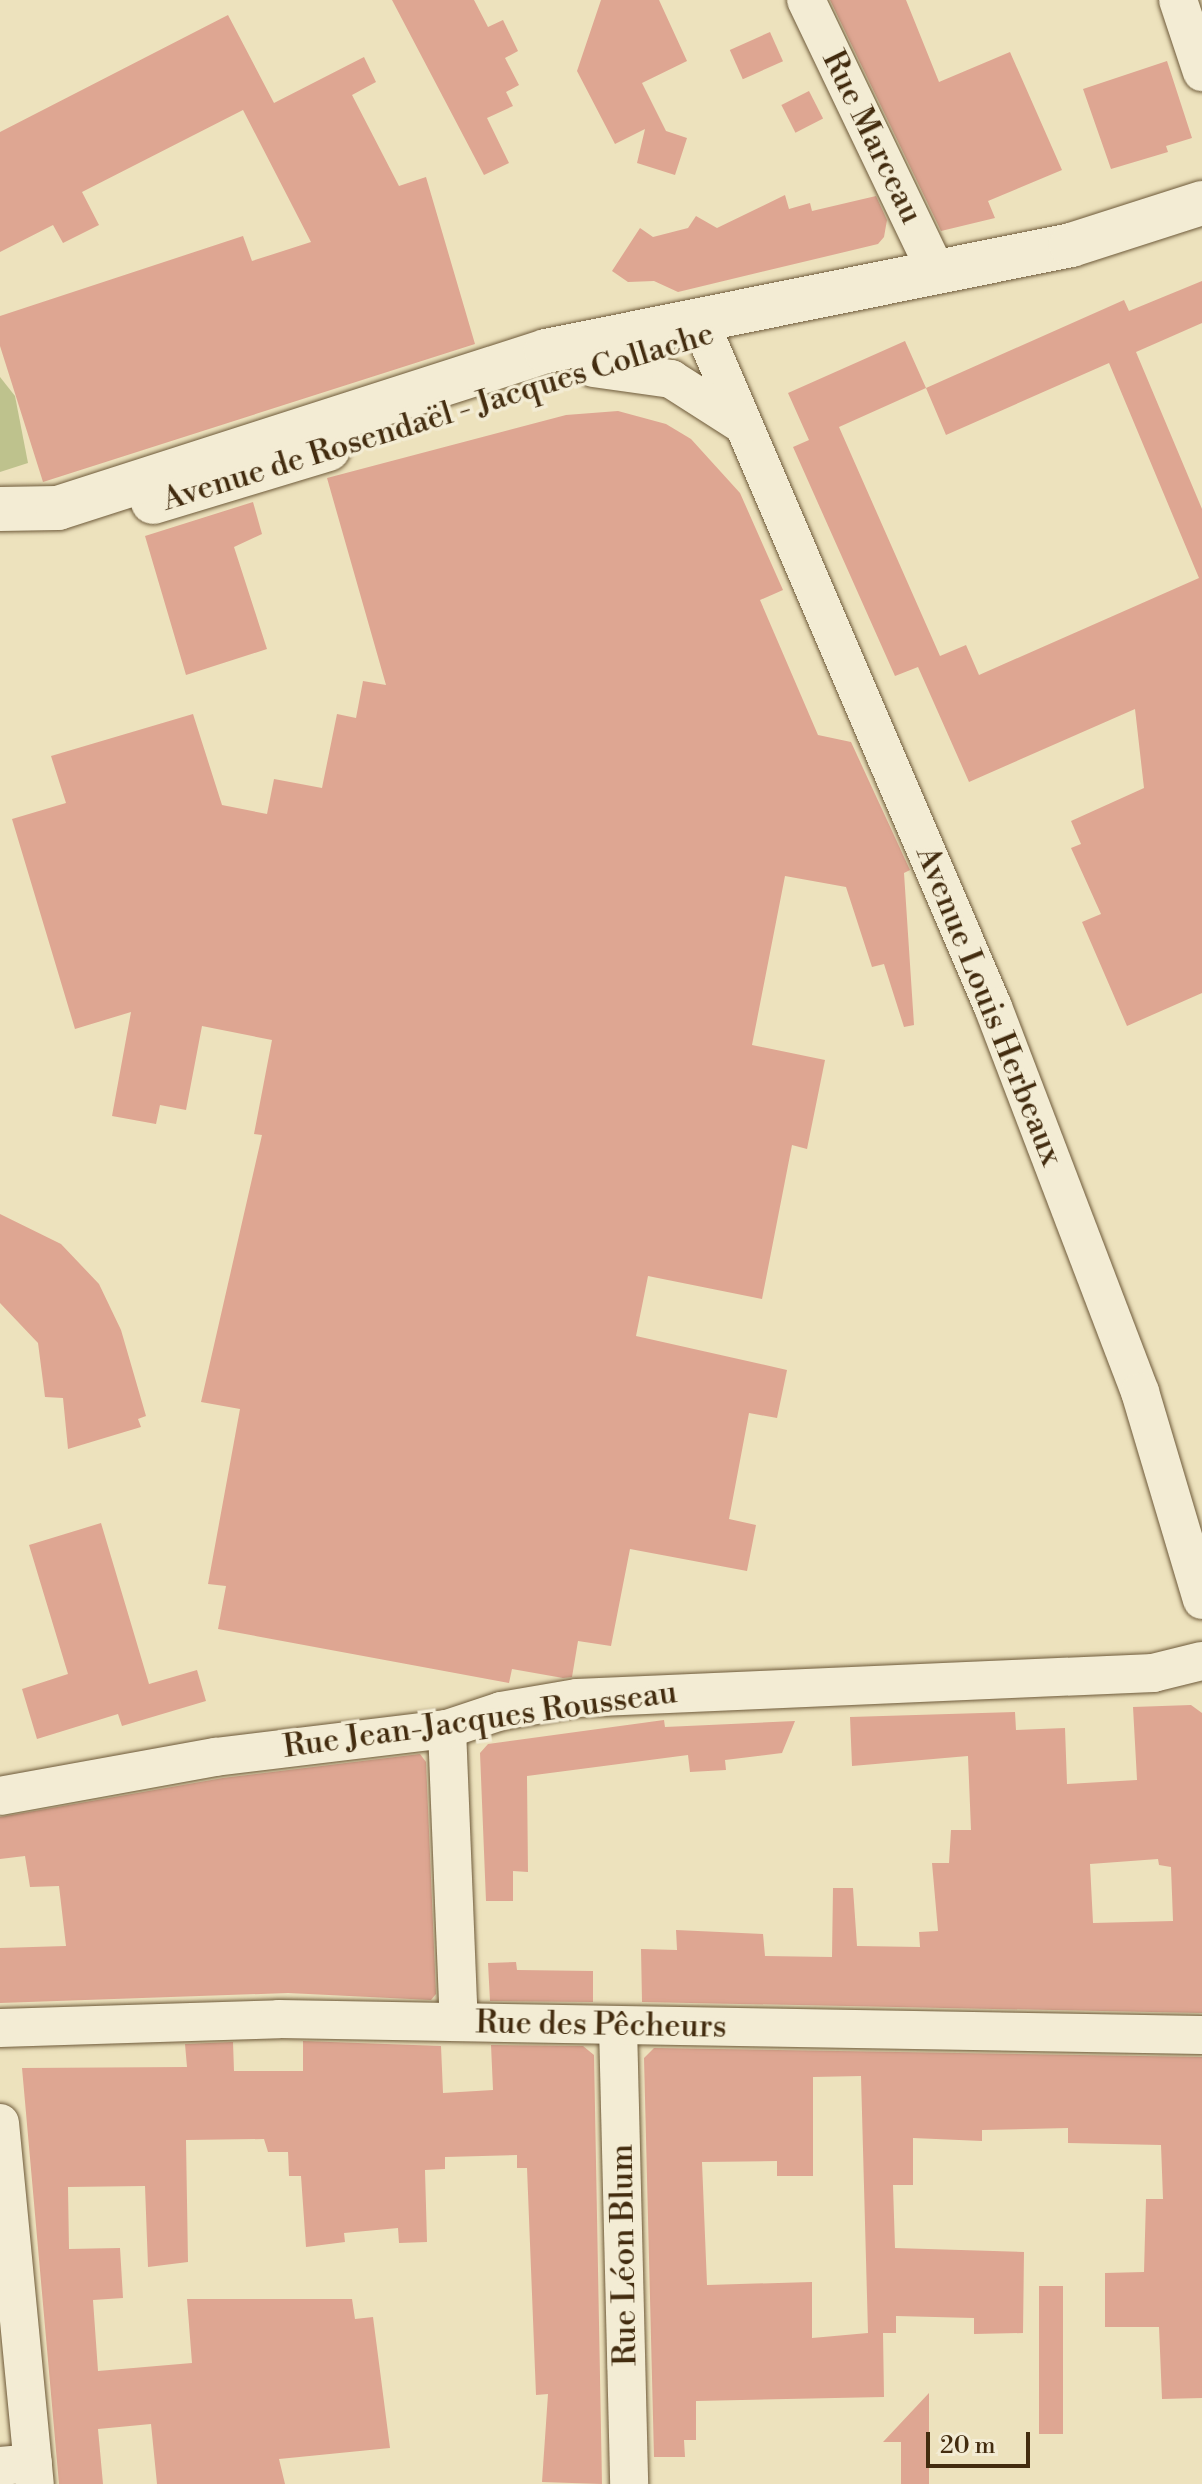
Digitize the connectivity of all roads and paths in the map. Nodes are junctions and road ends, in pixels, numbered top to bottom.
1 (806, 0) edge
2 (1178, 0) edge
3 (1202, 72) edge
4 (1202, 203) edge
5 (937, 274) junction
6 (702, 327) junction
7 (593, 368) junction
8 (743, 425) junction
9 (0, 509) edge
10 (0, 543) edge
11 (1202, 1600) edge
12 (1202, 1661) edge
13 (447, 1729) junction
14 (0, 1796) edge
15 (459, 2022) junction
16 (618, 2026) junction
17 (0, 2028) edge
18 (1202, 2035) edge
19 (0, 2123) edge
20 (23, 2471) edge
21 (629, 2484) edge

1 - 5 street, Rue Marceau
2 - 3 street
4 - 5 street, Avenue de Rosendaël - Jacques Collache
5 - 6 street, Avenue de Rosendaël - Jacques Collache
6 - 7 street, Avenue de Rosendaël - Jacques Collache
6 - 8 street, Avenue Louis Herbeaux
6 - 9 street, Avenue de Rosendaël - Jacques Collache
7 - 8 street
7 - 10 street, Avenue de Rosendaël - Jacques Collache
8 - 11 street, Avenue Louis Herbeaux
12 - 13 street, Rue Jean-Jacques Rousseau
13 - 14 street, Rue Jean-Jacques Rousseau
13 - 15 street
15 - 16 street, Rue des Pêcheurs
15 - 17 street, Rue des Pêcheurs
16 - 18 street, Rue des Pêcheurs
16 - 21 street, Rue Léon Blum
19 - 20 street

